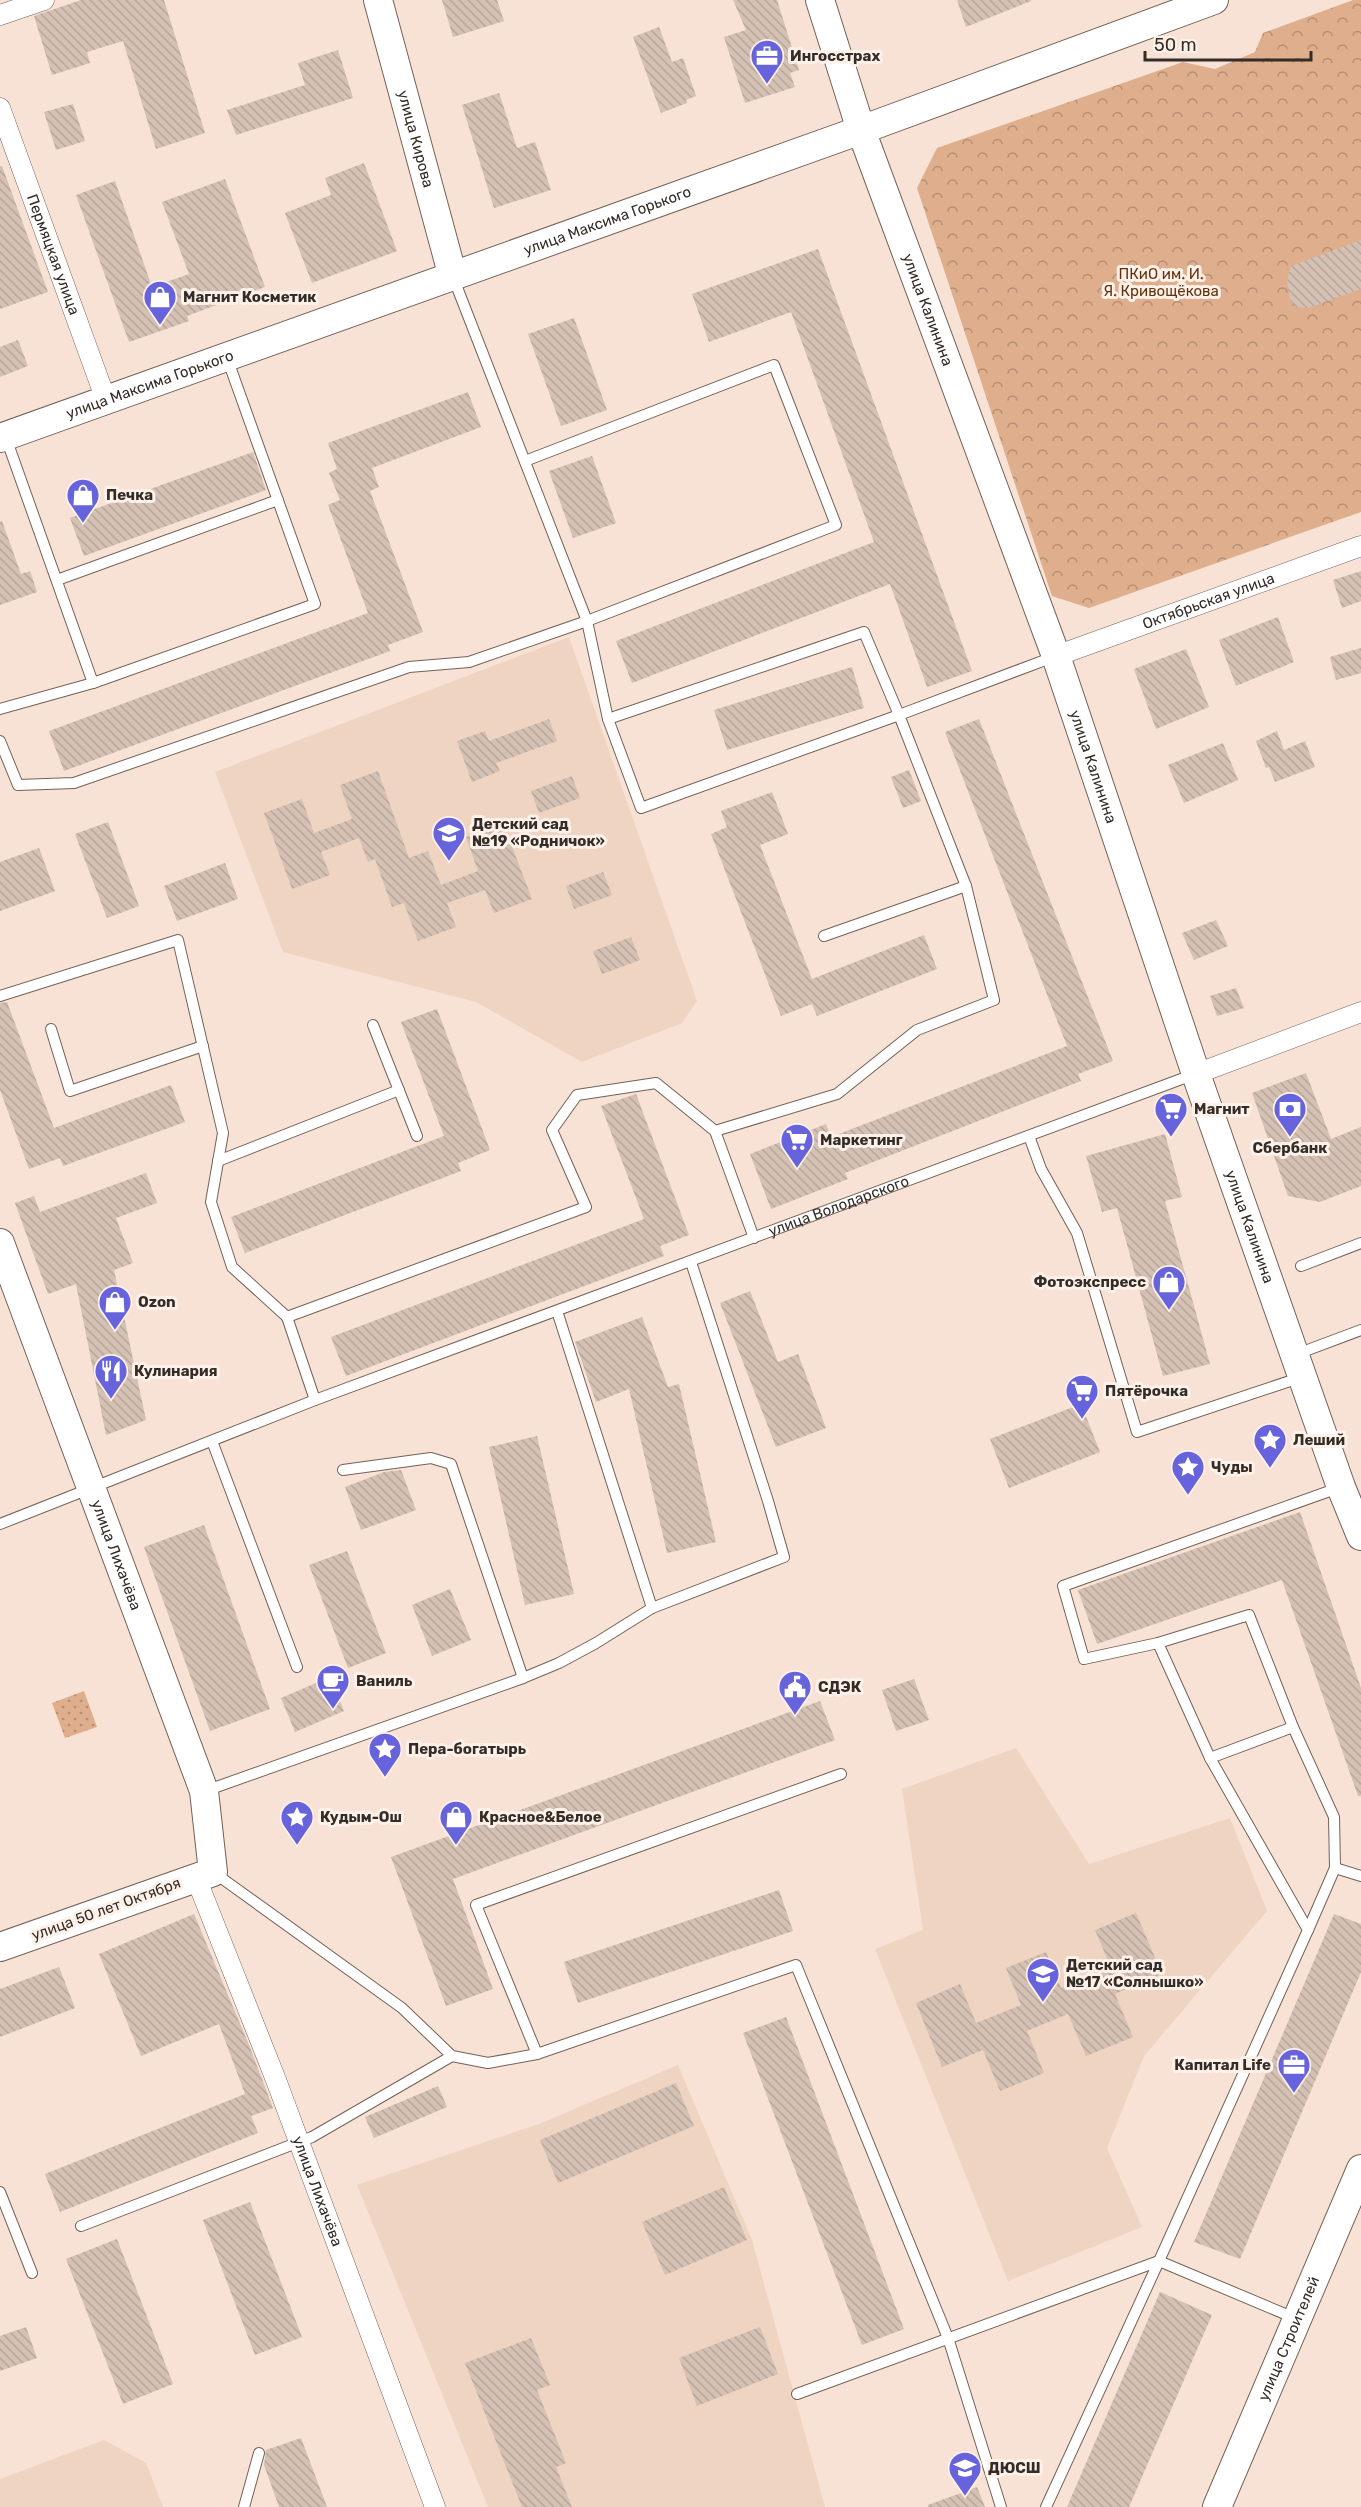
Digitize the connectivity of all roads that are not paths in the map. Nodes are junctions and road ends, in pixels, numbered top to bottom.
1 (44, 0) edge
2 (378, 0) edge
3 (820, 0) edge
4 (1208, 1) edge
5 (0, 15) edge
6 (0, 108) edge
7 (861, 130) junction
8 (453, 277) junction
9 (227, 357) junction
10 (106, 400) junction
11 (3, 437) edge
12 (525, 461) junction
13 (278, 501) junction
14 (1361, 546) edge
15 (57, 580) junction
16 (587, 621) junction
17 (1056, 656) junction
18 (93, 683) junction
19 (0, 709) edge
20 (899, 715) junction
21 (608, 719) junction
22 (0, 741) edge
23 (966, 886) junction
24 (824, 936) dead end
25 (0, 996) edge
26 (1361, 1012) edge
27 (373, 1025) dead end
28 (51, 1029) dead end
29 (202, 1046) junction
30 (1196, 1074) junction
31 (399, 1090) junction
32 (715, 1131) junction
33 (417, 1136) dead end
34 (1029, 1136) junction
35 (218, 1161) junction
36 (754, 1238) junction
37 (0, 1243) edge
38 (1361, 1243) edge
39 (691, 1262) junction
40 (1301, 1266) dead end
41 (557, 1311) junction
42 (288, 1317) junction
43 (1361, 1330) edge
44 (1298, 1366) junction
45 (315, 1400) junction
46 (212, 1441) junction
47 (343, 1470) dead end
48 (92, 1487) junction
49 (1341, 1487) junction
50 (0, 1524) edge
51 (1361, 1536) edge
52 (652, 1608) junction
53 (1158, 1643) junction
54 (297, 1667) dead end
55 (523, 1678) junction
56 (1293, 1727) junction
57 (1210, 1758) junction
58 (841, 1774) dead end
59 (204, 1791) junction
60 (1335, 1868) junction
61 (204, 1875) junction
62 (1361, 1876) edge
63 (1308, 1930) junction
64 (0, 1947) edge
65 (537, 2054) junction
66 (452, 2056) junction
67 (299, 2142) junction
68 (1361, 2169) edge
69 (0, 2192) edge
70 (81, 2226) dead end
71 (1158, 2261) junction
72 (32, 2273) dead end
73 (1297, 2319) junction
74 (948, 2338) junction
75 (796, 2394) dead end
76 (259, 2453) dead end
77 (244, 2507) edge
78 (435, 2507) edge
79 (1000, 2507) edge
80 (1046, 2507) edge
81 (1217, 2507) edge

1 - 5 street
2 - 8 street, улица Кирова
3 - 7 street, улица Калинина
4 - 7 street, улица Максима Горького
6 - 10 street, Пермяцкая улица
7 - 8 street, улица Максима Горького
7 - 17 street, улица Калинина
8 - 9 street, улица Максима Горького
8 - 12 lane
9 - 10 street, улица Максима Горького
9 - 13 lane
10 - 11 street, улица Максима Горького
11 - 15 lane
12 - 16 lane
12 - 16 lane
13 - 15 lane
13 - 18 lane
14 - 17 street, Октябрьская улица
15 - 18 lane
16 - 21 lane
16 - 22 lane
17 - 20 lane
17 - 30 street, улица Калинина
18 - 19 lane
20 - 21 lane
20 - 21 lane
20 - 23 lane
23 - 24 lane
23 - 32 lane
25 - 29 lane
26 - 30 street, улица Володарского
27 - 31 lane
28 - 29 lane
29 - 35 lane
30 - 34 lane, улица Володарского
30 - 44 street, улица Калинина
31 - 33 lane
31 - 35 lane
32 - 36 lane
32 - 42 lane
34 - 36 lane, улица Володарского
34 - 44 lane
35 - 42 lane
36 - 39 lane, улица Володарского
37 - 48 street, улица Лихачёва
38 - 40 lane
39 - 41 lane, улица Володарского
39 - 52 lane
41 - 45 lane, улица Володарского
41 - 52 lane
42 - 45 lane
43 - 44 lane
44 - 49 street, улица Калинина
45 - 46 lane, улица Володарского
46 - 48 lane, улица Володарского
46 - 54 lane
47 - 55 lane
48 - 50 lane, улица Володарского
48 - 59 street, улица Лихачёва
49 - 51 street, улица Калинина
49 - 53 lane
52 - 55 lane
53 - 56 lane
53 - 57 lane
55 - 59 lane
56 - 57 lane
56 - 60 lane
57 - 63 lane
58 - 65 lane
59 - 61 street, улица Лихачёва
60 - 62 lane
60 - 63 lane
61 - 64 street, улица 50 лет Октября
61 - 66 lane
61 - 67 street, улица Лихачёва
63 - 71 lane
65 - 66 lane
65 - 74 lane
66 - 67 lane
67 - 70 lane
67 - 78 street, улица Лихачёва
68 - 73 street, улица Строителей
69 - 72 lane
71 - 73 lane
71 - 74 lane
71 - 80 lane
73 - 81 street, улица Строителей
74 - 75 lane
74 - 79 lane
76 - 77 lane

